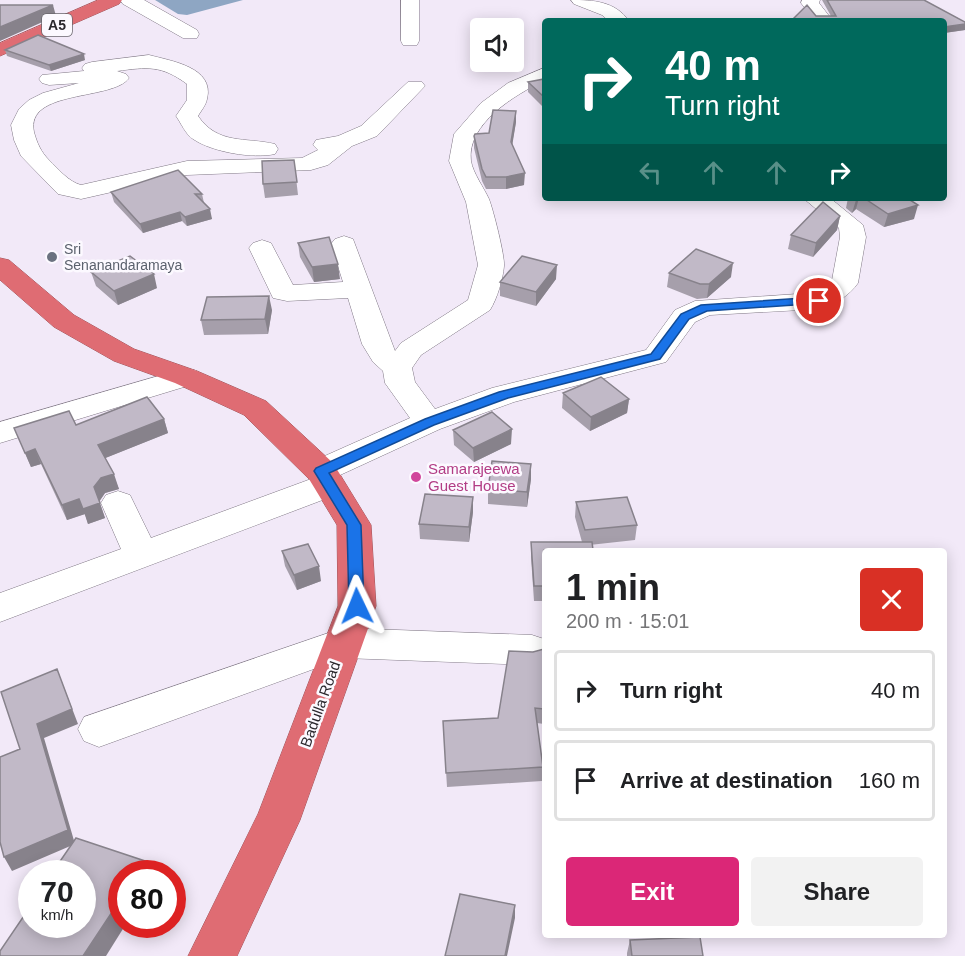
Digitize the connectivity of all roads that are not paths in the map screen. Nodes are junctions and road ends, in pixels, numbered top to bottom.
1 (113, 0) edge
2 (129, 0) edge
3 (410, 0) edge
4 (580, 0) edge
5 (811, 0) edge
6 (617, 18) edge
7 (822, 18) edge
8 (190, 34) dead end
9 (410, 41) dead end
10 (0, 50) edge
11 (542, 75) edge
12 (49, 79) junction
13 (415, 86) dead end
14 (8, 109) dead end
15 (344, 141) junction
16 (819, 201) edge
17 (344, 244) dead end
18 (262, 248) dead end
19 (0, 266) edge
20 (360, 289) junction
21 (397, 368) junction
22 (186, 377) junction
23 (429, 422) junction
24 (0, 433) edge
25 (325, 478) junction
26 (118, 503) dead end
27 (142, 555) junction
28 (0, 608) edge
29 (343, 643) junction
30 (532, 650) edge
31 (99, 729) dead end
32 (212, 956) edge

1 - 10 highway, A5
2 - 8 street
3 - 9 street
4 - 6 street
5 - 7 street
11 - 21 street
12 - 14 street
12 - 15 street
12 - 15 street
13 - 15 street
16 - 23 street
17 - 20 street
18 - 20 street
19 - 22 highway, Badulla Road
20 - 21 street
21 - 23 street
22 - 24 street
22 - 25 highway, Badulla Road
23 - 25 street
25 - 27 street
25 - 29 highway, Badulla Road
26 - 27 street
27 - 28 street
29 - 30 street
29 - 31 street
29 - 32 highway, Badulla Road

